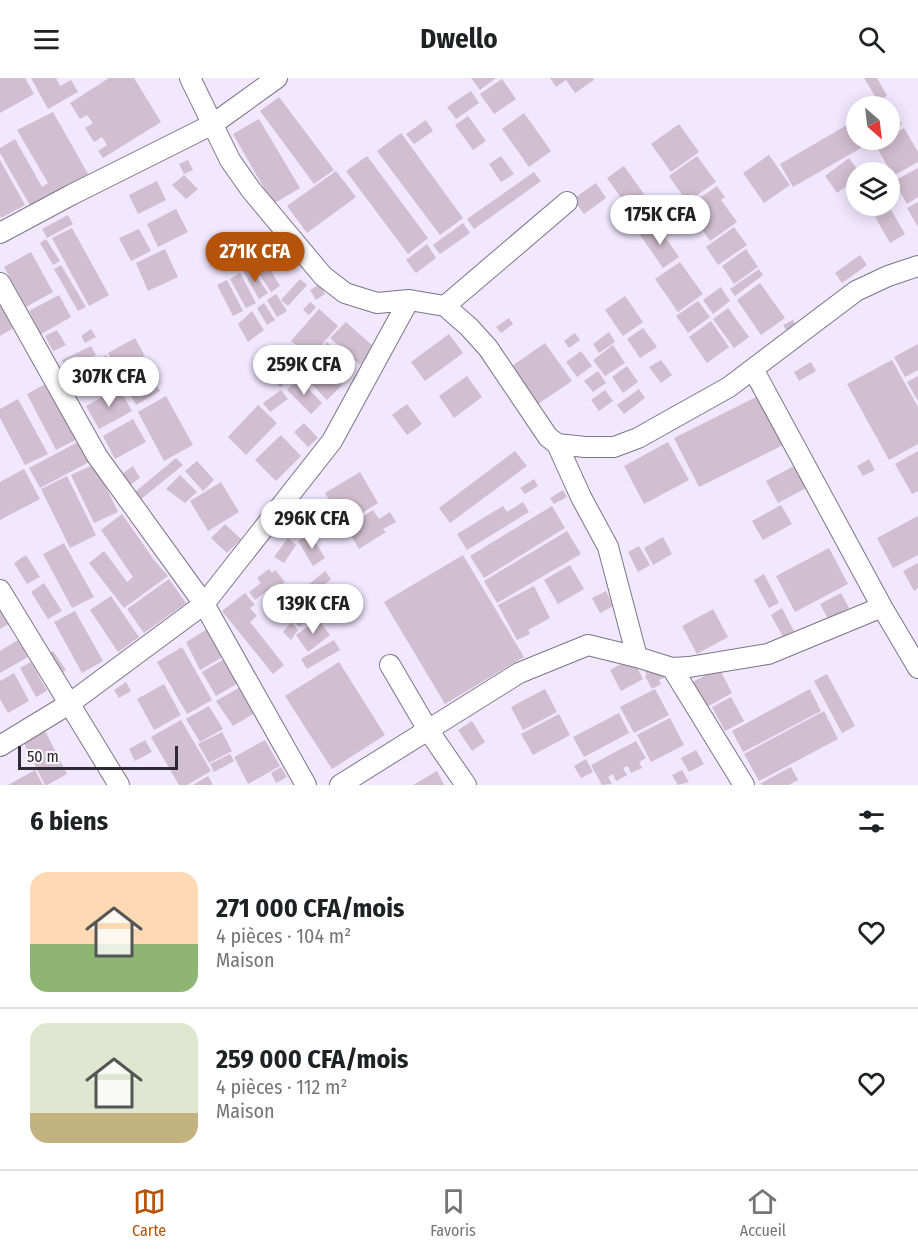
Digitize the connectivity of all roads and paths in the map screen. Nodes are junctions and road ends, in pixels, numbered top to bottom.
1 (190, 78) edge
2 (277, 78) edge
3 (213, 124) junction
4 (567, 202) dead end
5 (0, 233) edge
6 (918, 266) edge
7 (0, 283) edge
8 (410, 300) junction
9 (445, 306) junction
10 (753, 369) junction
11 (556, 444) junction
12 (0, 590) edge
13 (204, 604) junction
14 (882, 608) junction
15 (637, 657) junction
16 (390, 665) dead end
17 (672, 668) junction
18 (918, 668) edge
19 (69, 704) junction
20 (428, 730) junction
21 (0, 746) edge
22 (119, 785) edge
23 (306, 785) edge
24 (340, 785) edge
25 (466, 785) edge
26 (744, 785) edge

1 - 3 street
2 - 3 street
3 - 5 street
3 - 8 street
4 - 9 street
6 - 10 street
7 - 13 street
8 - 9 street
8 - 13 street
9 - 11 street
10 - 11 street
10 - 14 street
11 - 15 street
12 - 19 street
13 - 19 street
13 - 23 street
14 - 17 street
14 - 18 street
15 - 17 street
15 - 20 street
16 - 20 street
17 - 26 street
19 - 21 street
19 - 22 street
20 - 24 street
20 - 25 street

